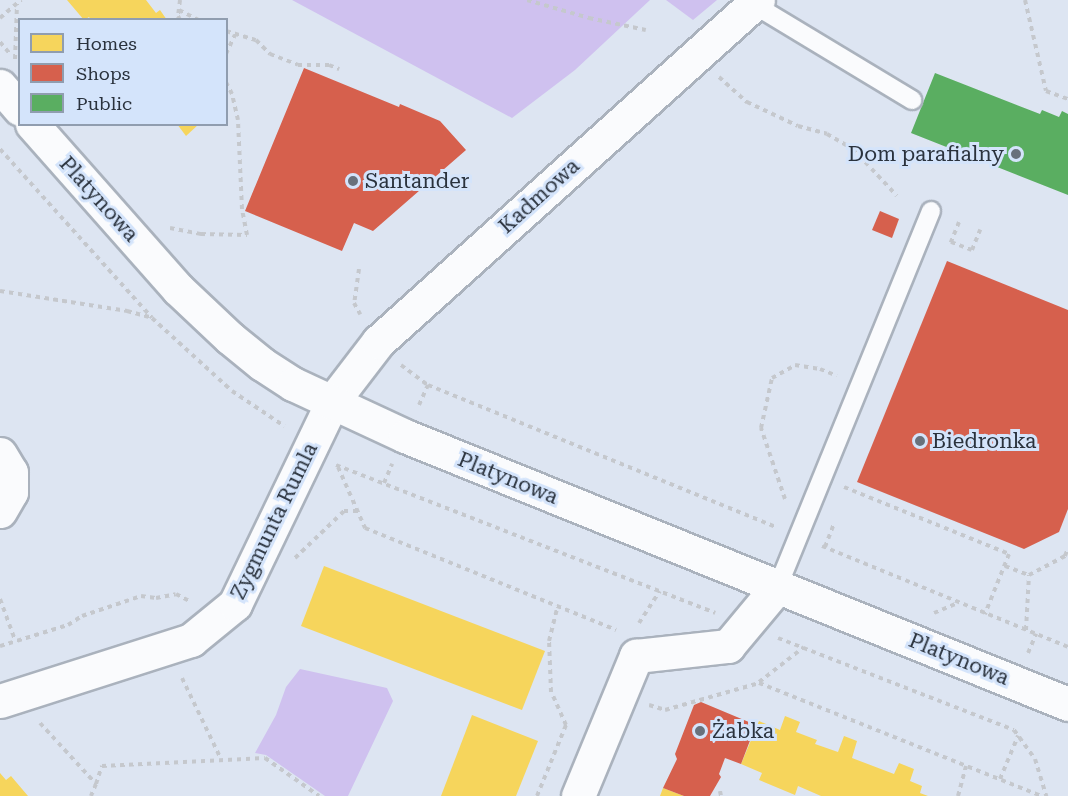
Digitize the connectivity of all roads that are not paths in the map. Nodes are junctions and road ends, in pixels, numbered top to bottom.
1 (756, 2) edge
2 (7, 73) edge
3 (912, 100) dead end
4 (18, 103) edge
5 (34, 126) edge
6 (931, 211) dead end
7 (332, 402) junction
8 (0, 454) edge
9 (0, 511) edge
10 (778, 586) junction
11 (0, 701) edge
12 (1068, 704) edge
13 (578, 796) edge

1 - 3 lane
1 - 7 street, Kadmowa
2 - 4 street
5 - 7 street, Platynowa
6 - 10 lane
7 - 10 street, Platynowa
7 - 11 street, Zygmunta Rumla
8 - 9 street
10 - 12 street, Platynowa
10 - 13 street

